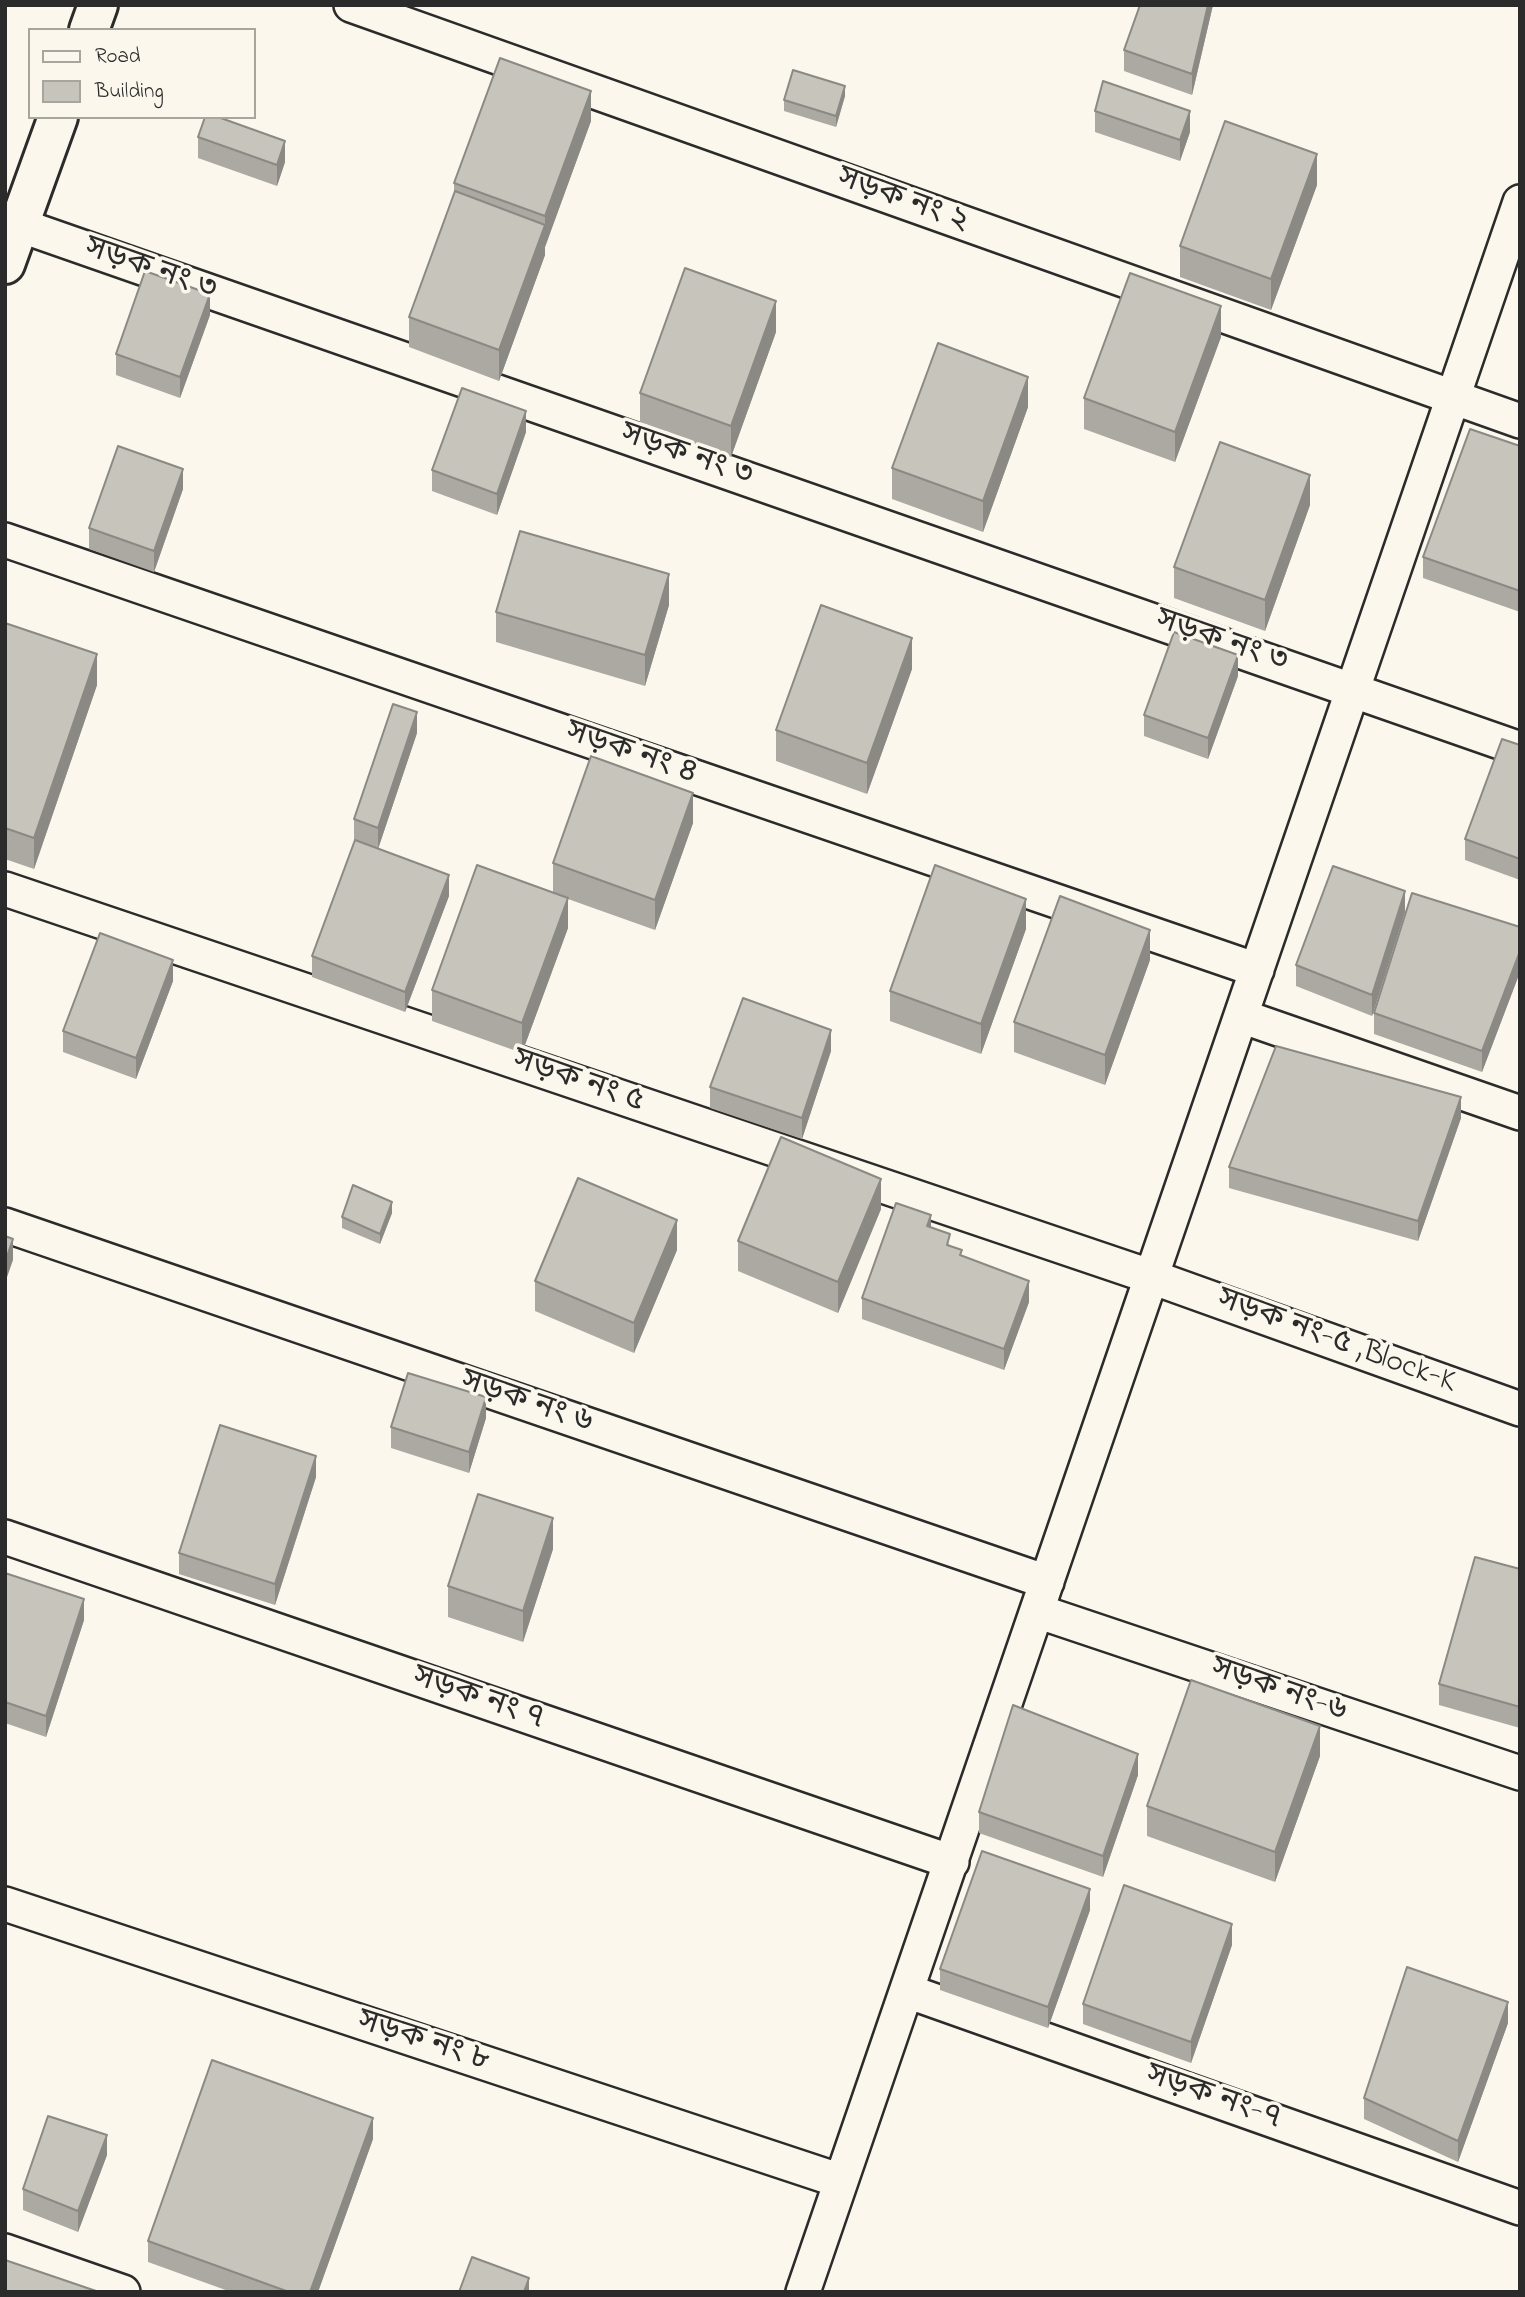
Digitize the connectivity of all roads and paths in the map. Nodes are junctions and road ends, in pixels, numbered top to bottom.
1 (98, 5) edge
2 (351, 5) edge
3 (90, 28) edge
4 (57, 119) edge
5 (1520, 202) edge
6 (12, 223) edge
7 (5, 264) edge
8 (1452, 398) junction
9 (1520, 421) edge
10 (5, 540) edge
11 (1353, 689) junction
12 (1520, 749) edge
13 (5, 889) edge
14 (1257, 970) junction
15 (1241, 1016) junction
16 (1520, 1113) edge
17 (5, 1225) edge
18 (1152, 1277) junction
19 (1520, 1409) edge
20 (5, 1537) edge
21 (1042, 1597) junction
22 (1520, 1773) edge
23 (951, 1862) junction
24 (5, 1904) edge
25 (907, 1991) junction
26 (841, 2181) junction
27 (1520, 2208) edge
28 (5, 2251) edge
29 (123, 2292) edge
30 (803, 2292) edge

1 - 3 street
2 - 8 street, সড়ক নং ২
4 - 6 street
5 - 8 street
6 - 7 street
6 - 11 street, সড়ক নং ৩
8 - 9 street, সড়ক নং ২
8 - 11 street
10 - 14 street, সড়ক নং ৪
11 - 12 street, সড়ক নং ৩
11 - 14 street
13 - 18 street, সড়ক নং ৫
14 - 15 street
15 - 16 street
15 - 18 street
17 - 21 street, সড়ক নং ৬
18 - 19 street, সড়ক নং-৫ ,Block-K
18 - 21 street
20 - 23 street, সড়ক নং ৭
21 - 22 street, সড়ক নং-৬
21 - 23 street
23 - 25 street
24 - 26 street, সড়ক নং ৮
25 - 26 street
25 - 27 street, সড়ক নং-৭
26 - 30 street
28 - 29 street

